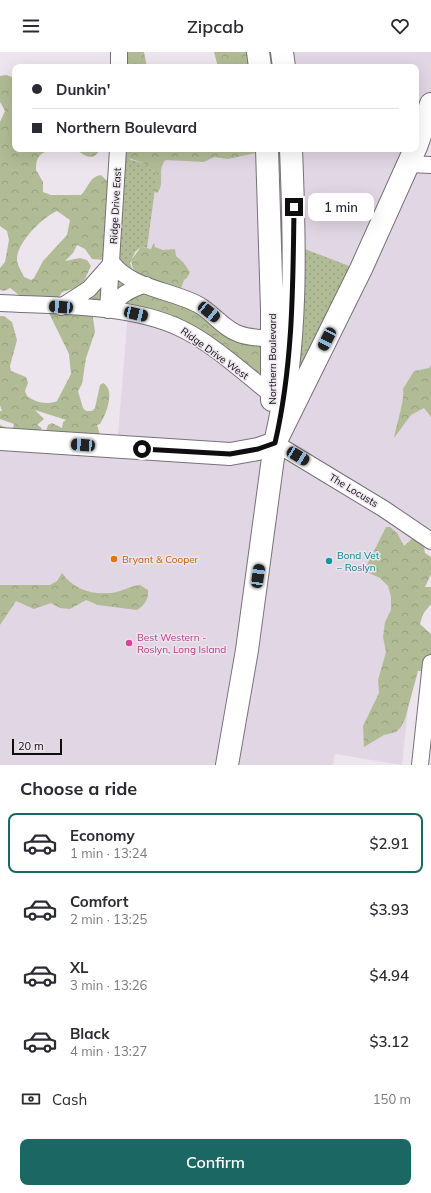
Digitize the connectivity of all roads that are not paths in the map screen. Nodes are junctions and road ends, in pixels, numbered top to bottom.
1 (119, 52) edge
2 (258, 52) edge
3 (282, 52) edge
4 (119, 64) edge
5 (260, 64) edge
6 (284, 64) edge
7 (431, 104) edge
8 (419, 137) edge
9 (118, 152) edge
10 (267, 152) edge
11 (291, 152) edge
12 (413, 153) edge
13 (431, 165) edge
14 (112, 263) junction
15 (146, 285) junction
16 (0, 303) edge
17 (61, 307) junction
18 (108, 310) junction
19 (272, 339) junction
20 (272, 395) junction
21 (0, 439) edge
22 (275, 443) junction
23 (431, 541) edge
24 (431, 663) edge
25 (227, 765) edge
26 (420, 765) edge

1 - 4 street
2 - 5 main road
3 - 6 main road
7 - 8 main road
9 - 14 street, Ridge Drive East
10 - 19 main road, Northern Boulevard
11 - 22 main road, Northern Boulevard
12 - 13 street
12 - 22 main road
14 - 15 street
14 - 17 street
14 - 18 street, Ridge Drive East
15 - 18 street
15 - 19 street
16 - 17 street, Ridge Drive West
17 - 18 street, Ridge Drive West
18 - 20 street, Ridge Drive West
19 - 20 main road, Northern Boulevard
20 - 22 main road, Northern Boulevard
21 - 22 main road
22 - 23 street, The Locusts
22 - 25 main road
24 - 26 street

